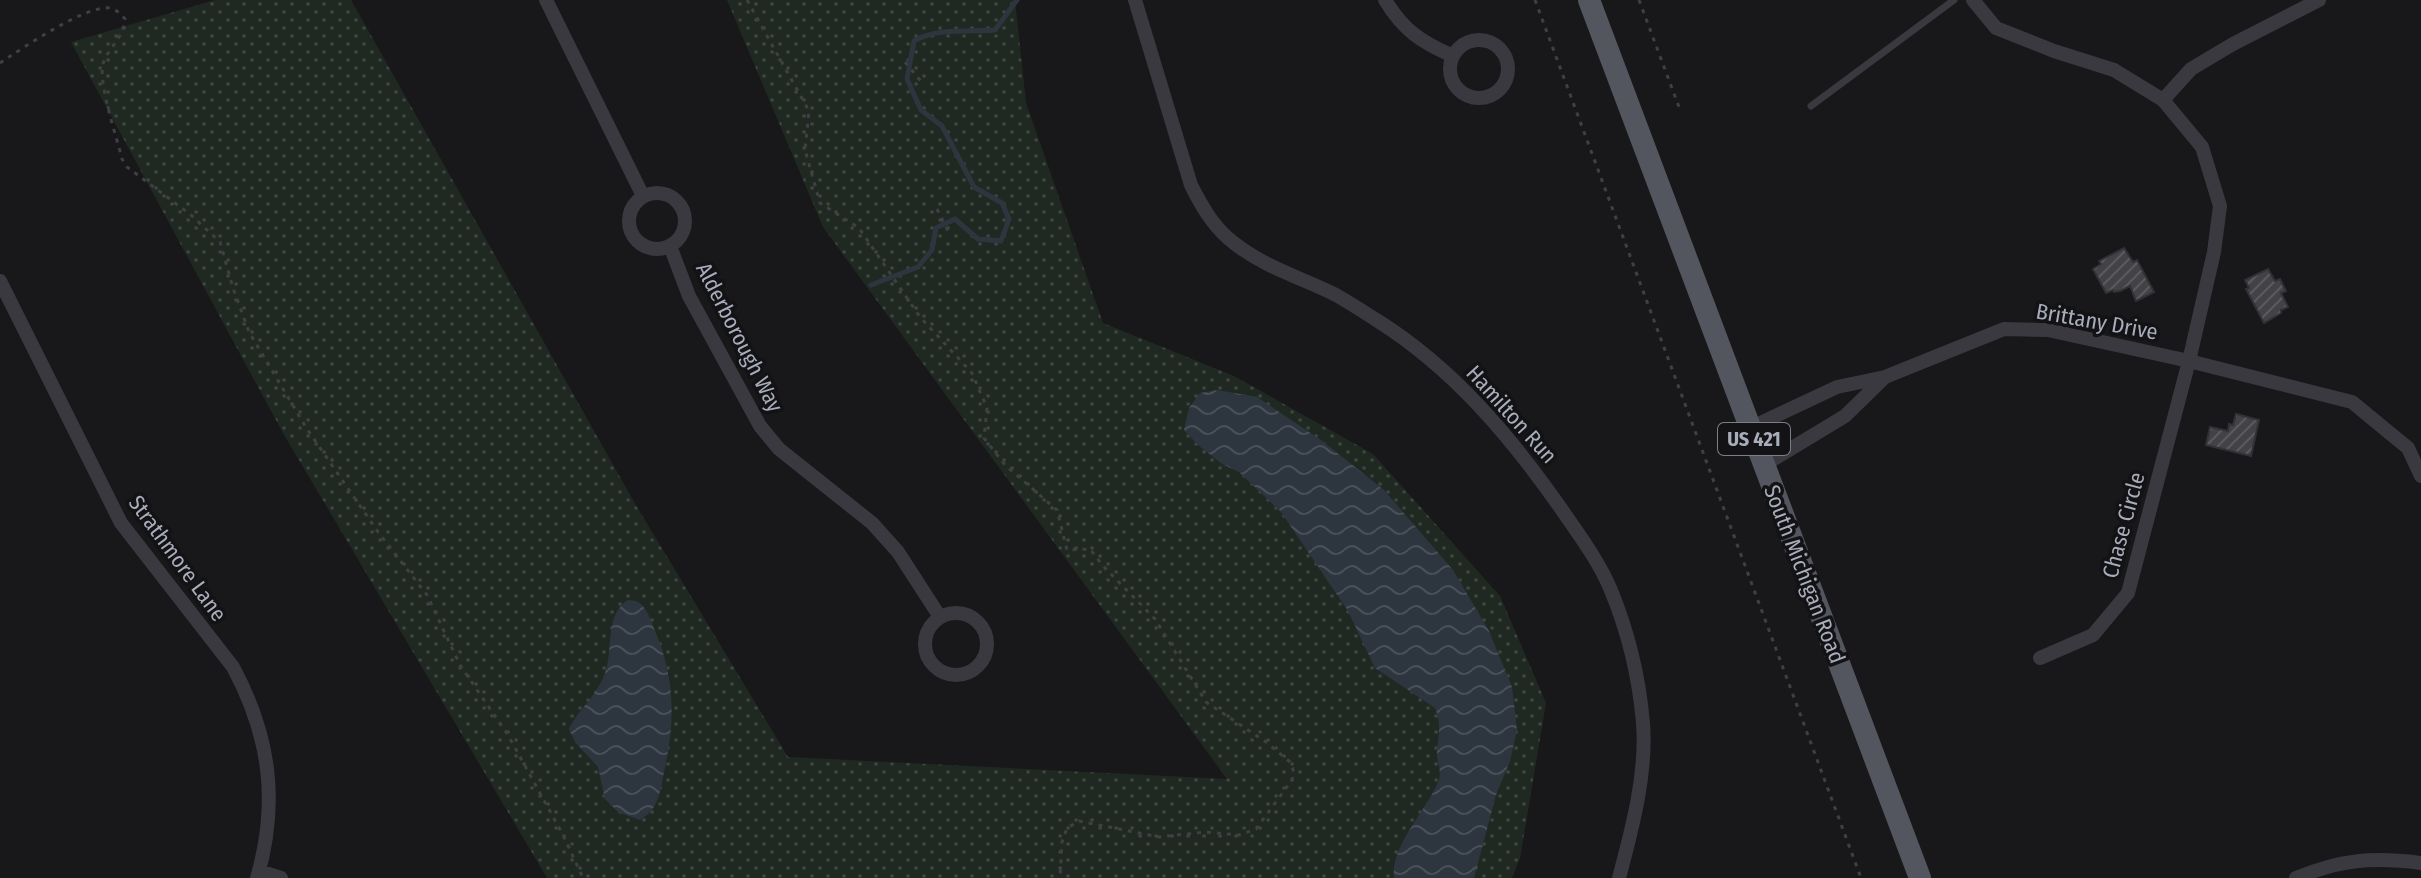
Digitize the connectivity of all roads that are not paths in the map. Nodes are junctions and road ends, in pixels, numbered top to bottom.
1 (546, 0) edge
2 (1135, 0) edge
3 (1385, 0) edge
4 (1589, 0) edge
5 (1954, 0) edge
6 (1973, 0) edge
7 (2309, 2) edge
8 (1453, 56) junction
9 (2163, 100) junction
10 (1811, 106) dead end
11 (643, 196) junction
12 (670, 246) junction
13 (0, 281) edge
14 (2189, 361) junction
15 (1885, 377) junction
16 (1750, 428) junction
17 (1764, 465) junction
18 (2421, 476) edge
19 (940, 617) junction
20 (2040, 658) dead end
21 (2421, 863) edge
22 (258, 874) edge
23 (281, 878) edge
24 (1619, 878) edge
25 (1920, 878) edge
26 (2296, 878) edge

1 - 11 street
2 - 24 street, Hamilton Run
3 - 8 street
4 - 16 main road, South Michigan Road / US 421
5 - 10 lane
6 - 9 street, Chase Circle
7 - 9 street
8 - 8 street
9 - 14 street, Chase Circle
11 - 12 street
11 - 12 street
12 - 19 street, Alderborough Way
13 - 22 street, Strathmore Lane
14 - 15 street, Brittany Drive
14 - 18 street, Brittany Drive
14 - 20 street, Chase Circle
15 - 16 street
15 - 17 street, Brittany Drive
16 - 17 main road, South Michigan Road / US 421
17 - 25 main road, South Michigan Road / US 421
19 - 19 street
21 - 26 street
22 - 23 street, Strathmore Lane

